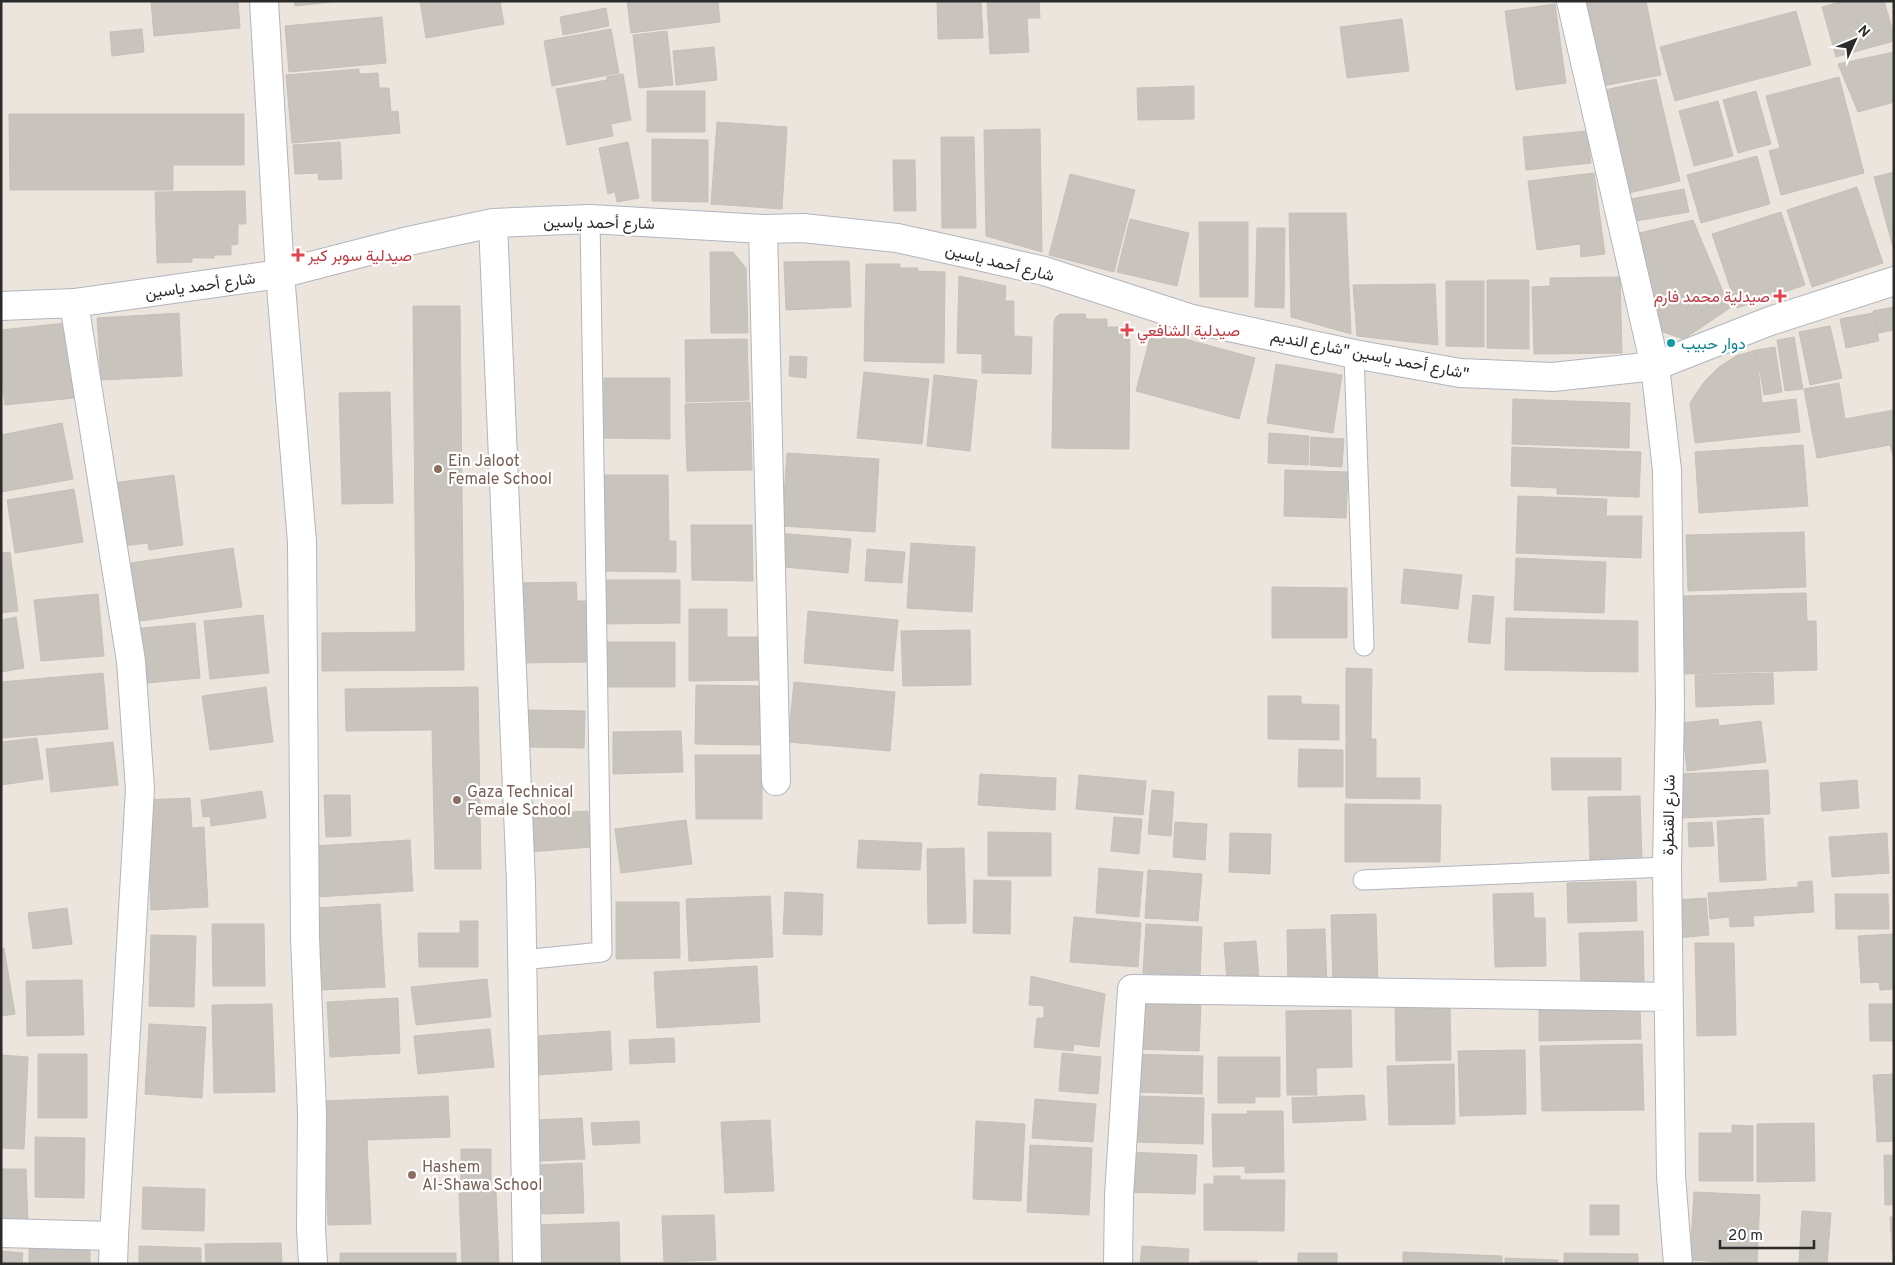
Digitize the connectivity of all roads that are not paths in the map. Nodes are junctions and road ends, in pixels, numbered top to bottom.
1 (264, 1) edge
2 (1571, 1) edge
3 (590, 219) junction
4 (493, 223) junction
5 (764, 228) junction
6 (280, 274) junction
7 (1894, 280) edge
8 (74, 303) junction
9 (1, 306) edge
10 (1192, 319) joint
11 (1354, 354) junction
12 (1655, 366) junction
13 (1364, 646) dead end
14 (776, 781) dead end
15 (1667, 867) junction
16 (1363, 880) dead end
17 (522, 960) junction
18 (1669, 997) junction
19 (1, 1233) edge
20 (114, 1236) junction
21 (113, 1264) edge
22 (313, 1264) edge
23 (527, 1264) edge
24 (1118, 1264) edge
25 (1678, 1264) edge

1 - 6 street
2 - 12 street, شارع القنطرة
3 - 4 street, شارع أحمد ياسين
3 - 5 street, شارع أحمد ياسين
3 - 17 lane
4 - 6 street, شارع أحمد ياسين
4 - 17 street
5 - 10 street, شارع أحمد ياسين
5 - 14 street
6 - 8 street, شارع أحمد ياسين
6 - 22 street
7 - 12 street, شارع أحمد ياسين "شارع النديم"
8 - 9 street, شارع أحمد ياسين
8 - 20 street
10 - 11 street, شارع أحمد ياسين "شارع النديم"
11 - 12 street, شارع أحمد ياسين "شارع النديم"
11 - 13 lane
12 - 15 street, شارع القنطرة
15 - 16 lane
15 - 18 street, شارع القنطرة
17 - 23 street
18 - 24 street
18 - 25 street, شارع القنطرة
19 - 20 street
20 - 21 street

